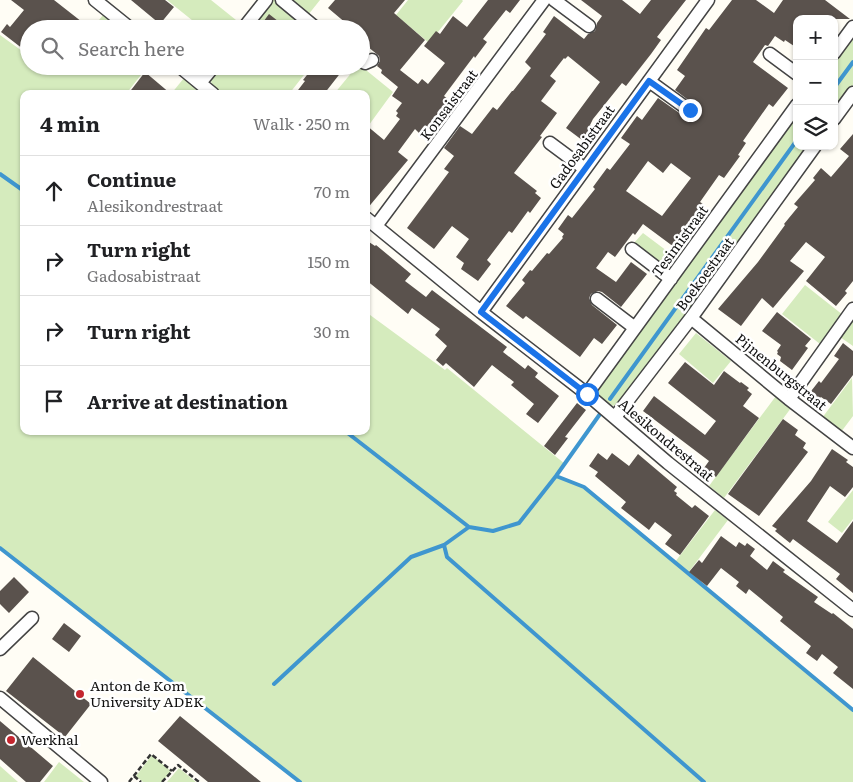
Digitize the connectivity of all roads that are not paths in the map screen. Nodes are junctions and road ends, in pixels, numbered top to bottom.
1 (266, 0) edge
2 (282, 0) edge
3 (544, 0) edge
4 (554, 0) edge
5 (706, 1) edge
6 (102, 2) edge
7 (121, 20) edge
8 (250, 20) edge
9 (307, 20) edge
10 (589, 26) dead end
11 (853, 27) edge
12 (838, 48) edge
13 (770, 54) dead end
14 (793, 71) edge
15 (190, 75) edge
16 (207, 75) edge
17 (649, 81) junction
18 (200, 83) junction
19 (209, 90) edge
20 (853, 93) edge
21 (690, 110) dead end
22 (793, 110) edge
23 (838, 114) edge
24 (550, 143) dead end
25 (812, 150) edge
26 (585, 169) junction
27 (371, 222) edge
28 (632, 249) dead end
29 (671, 278) junction
30 (597, 299) dead end
31 (853, 309) edge
32 (481, 312) junction
33 (691, 318) junction
34 (635, 328) junction
35 (587, 394) junction
36 (789, 399) junction
37 (615, 417) junction
38 (853, 448) edge
39 (853, 610) edge
40 (32, 618) dead end
41 (0, 649) edge
42 (0, 698) edge
43 (101, 782) edge

1 - 8 street
2 - 9 street
3 - 27 street, Konsaistraat
4 - 10 street
5 - 17 street, Gadosabistraat
6 - 7 street
11 - 12 street
13 - 14 street
15 - 18 street
16 - 18 street
17 - 21 street
17 - 26 street, Gadosabistraat
18 - 19 street
20 - 23 street
22 - 29 street, Tesimistraat
24 - 26 street
25 - 33 street, Boekoestraat
26 - 32 street, Gadosabistraat
27 - 32 street, Alesikondrestraat
28 - 29 street
29 - 34 street, Tesimistraat
30 - 34 street
31 - 36 street
32 - 35 street, Alesikondrestraat
33 - 36 street, Pijnenburgstraat
33 - 37 street, Boekoestraat
34 - 35 street, Tesimistraat
35 - 37 street, Alesikondrestraat
36 - 38 street, Pijnenburgstraat
37 - 39 street, Alesikondrestraat
40 - 41 street
42 - 43 street

